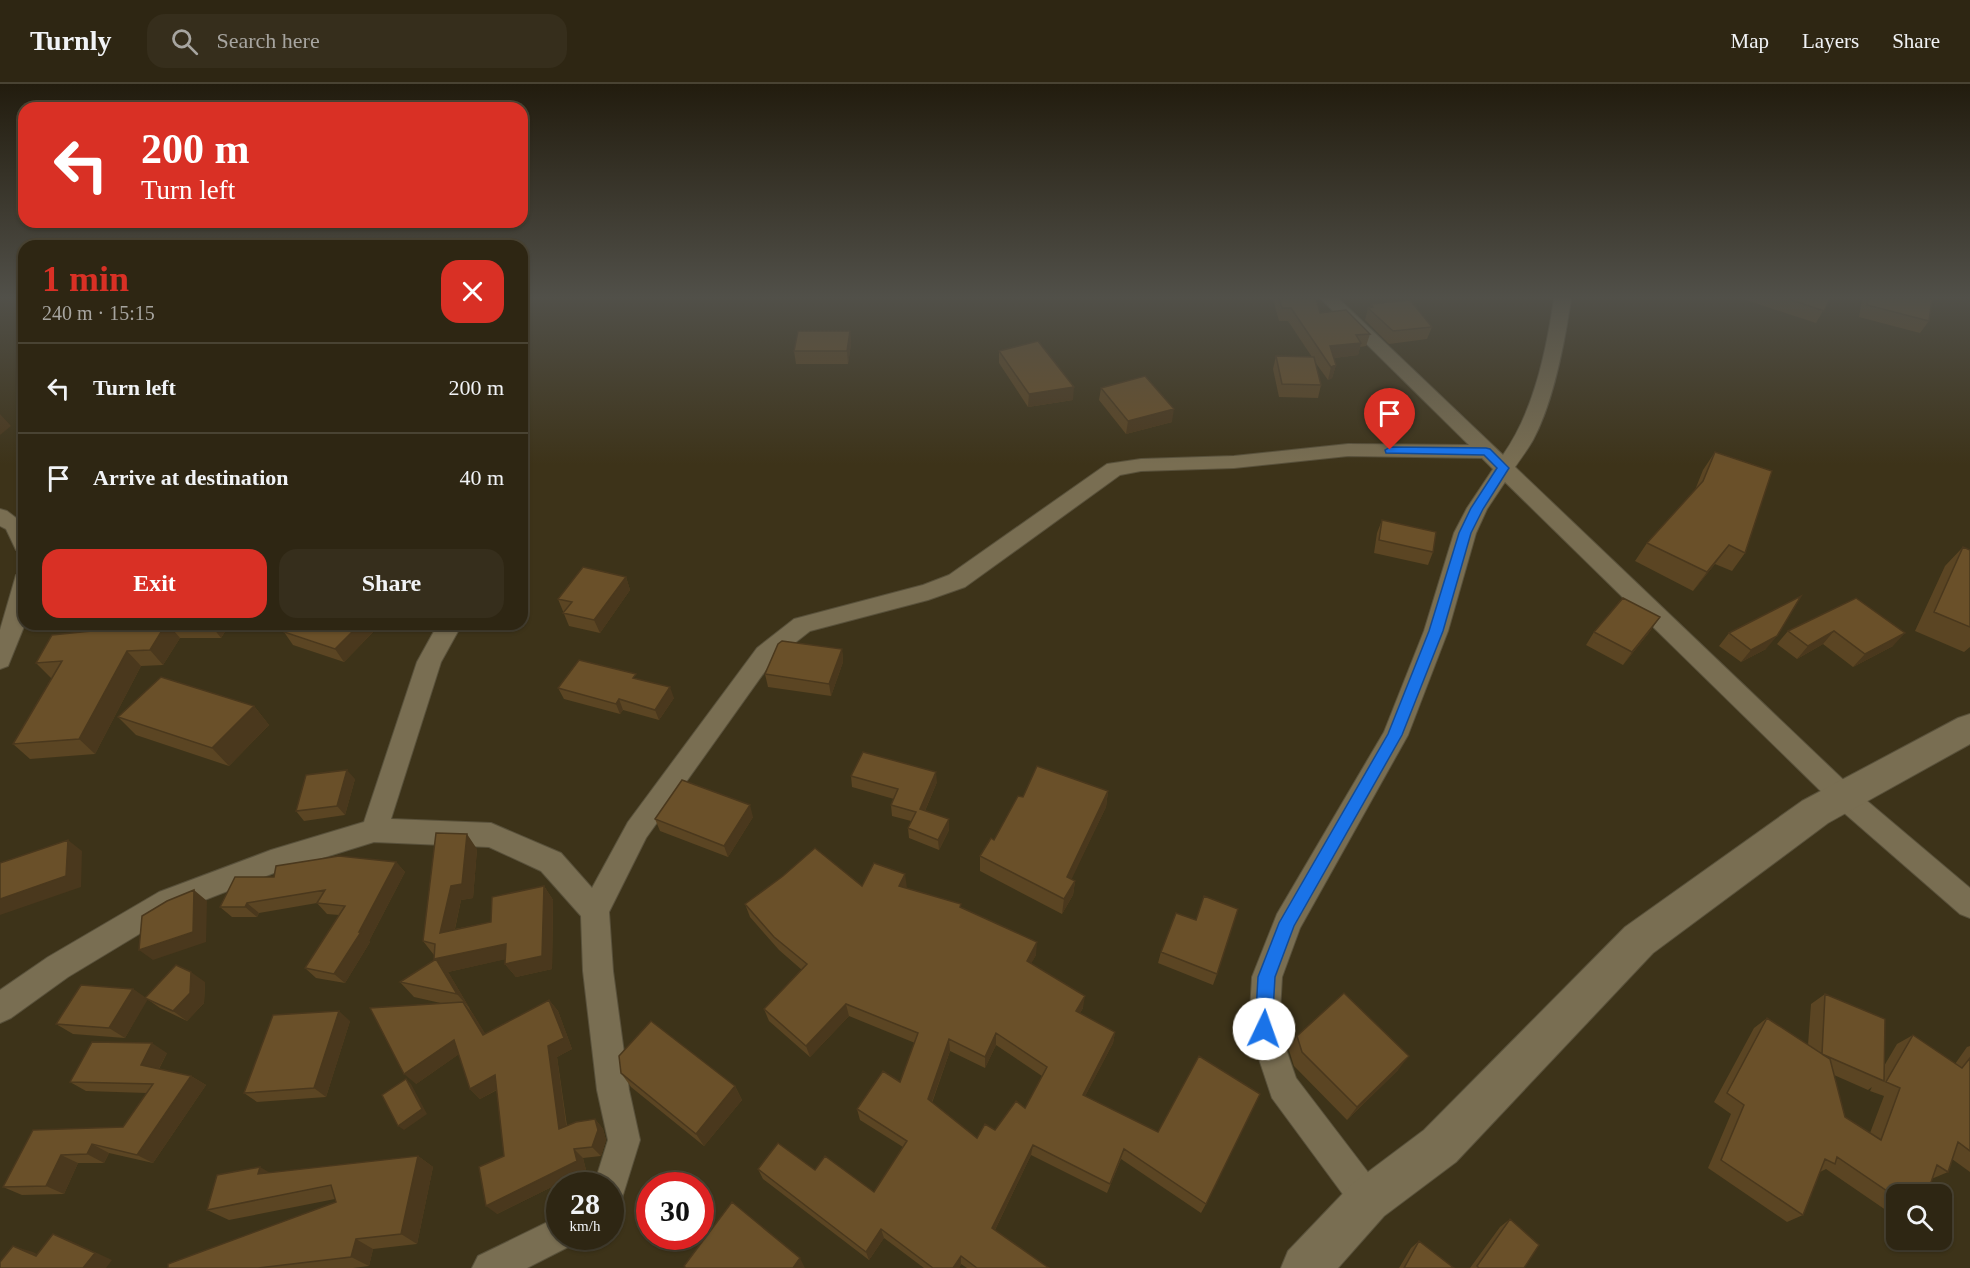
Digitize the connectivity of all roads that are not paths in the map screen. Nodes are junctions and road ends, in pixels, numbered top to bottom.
1 (1385, 354) edge
2 (1553, 354) edge
3 (1495, 460) junction
4 (0, 516) edge
5 (18, 533) edge
6 (18, 611) edge
7 (447, 630) edge
8 (0, 660) edge
9 (1970, 728) edge
10 (1844, 797) junction
11 (374, 830) junction
12 (1970, 905) edge
13 (595, 911) junction
14 (0, 1008) edge
15 (614, 1172) edge
16 (1368, 1200) junction
17 (546, 1240) edge
18 (490, 1268) edge
19 (1305, 1268) edge

1 - 3 street
2 - 3 street
3 - 10 street
3 - 13 street
3 - 16 street
4 - 5 street
6 - 8 street
7 - 11 street
9 - 10 main road
10 - 12 street
10 - 16 main road
11 - 13 street
11 - 14 street
13 - 15 street
16 - 19 main road
17 - 18 street

